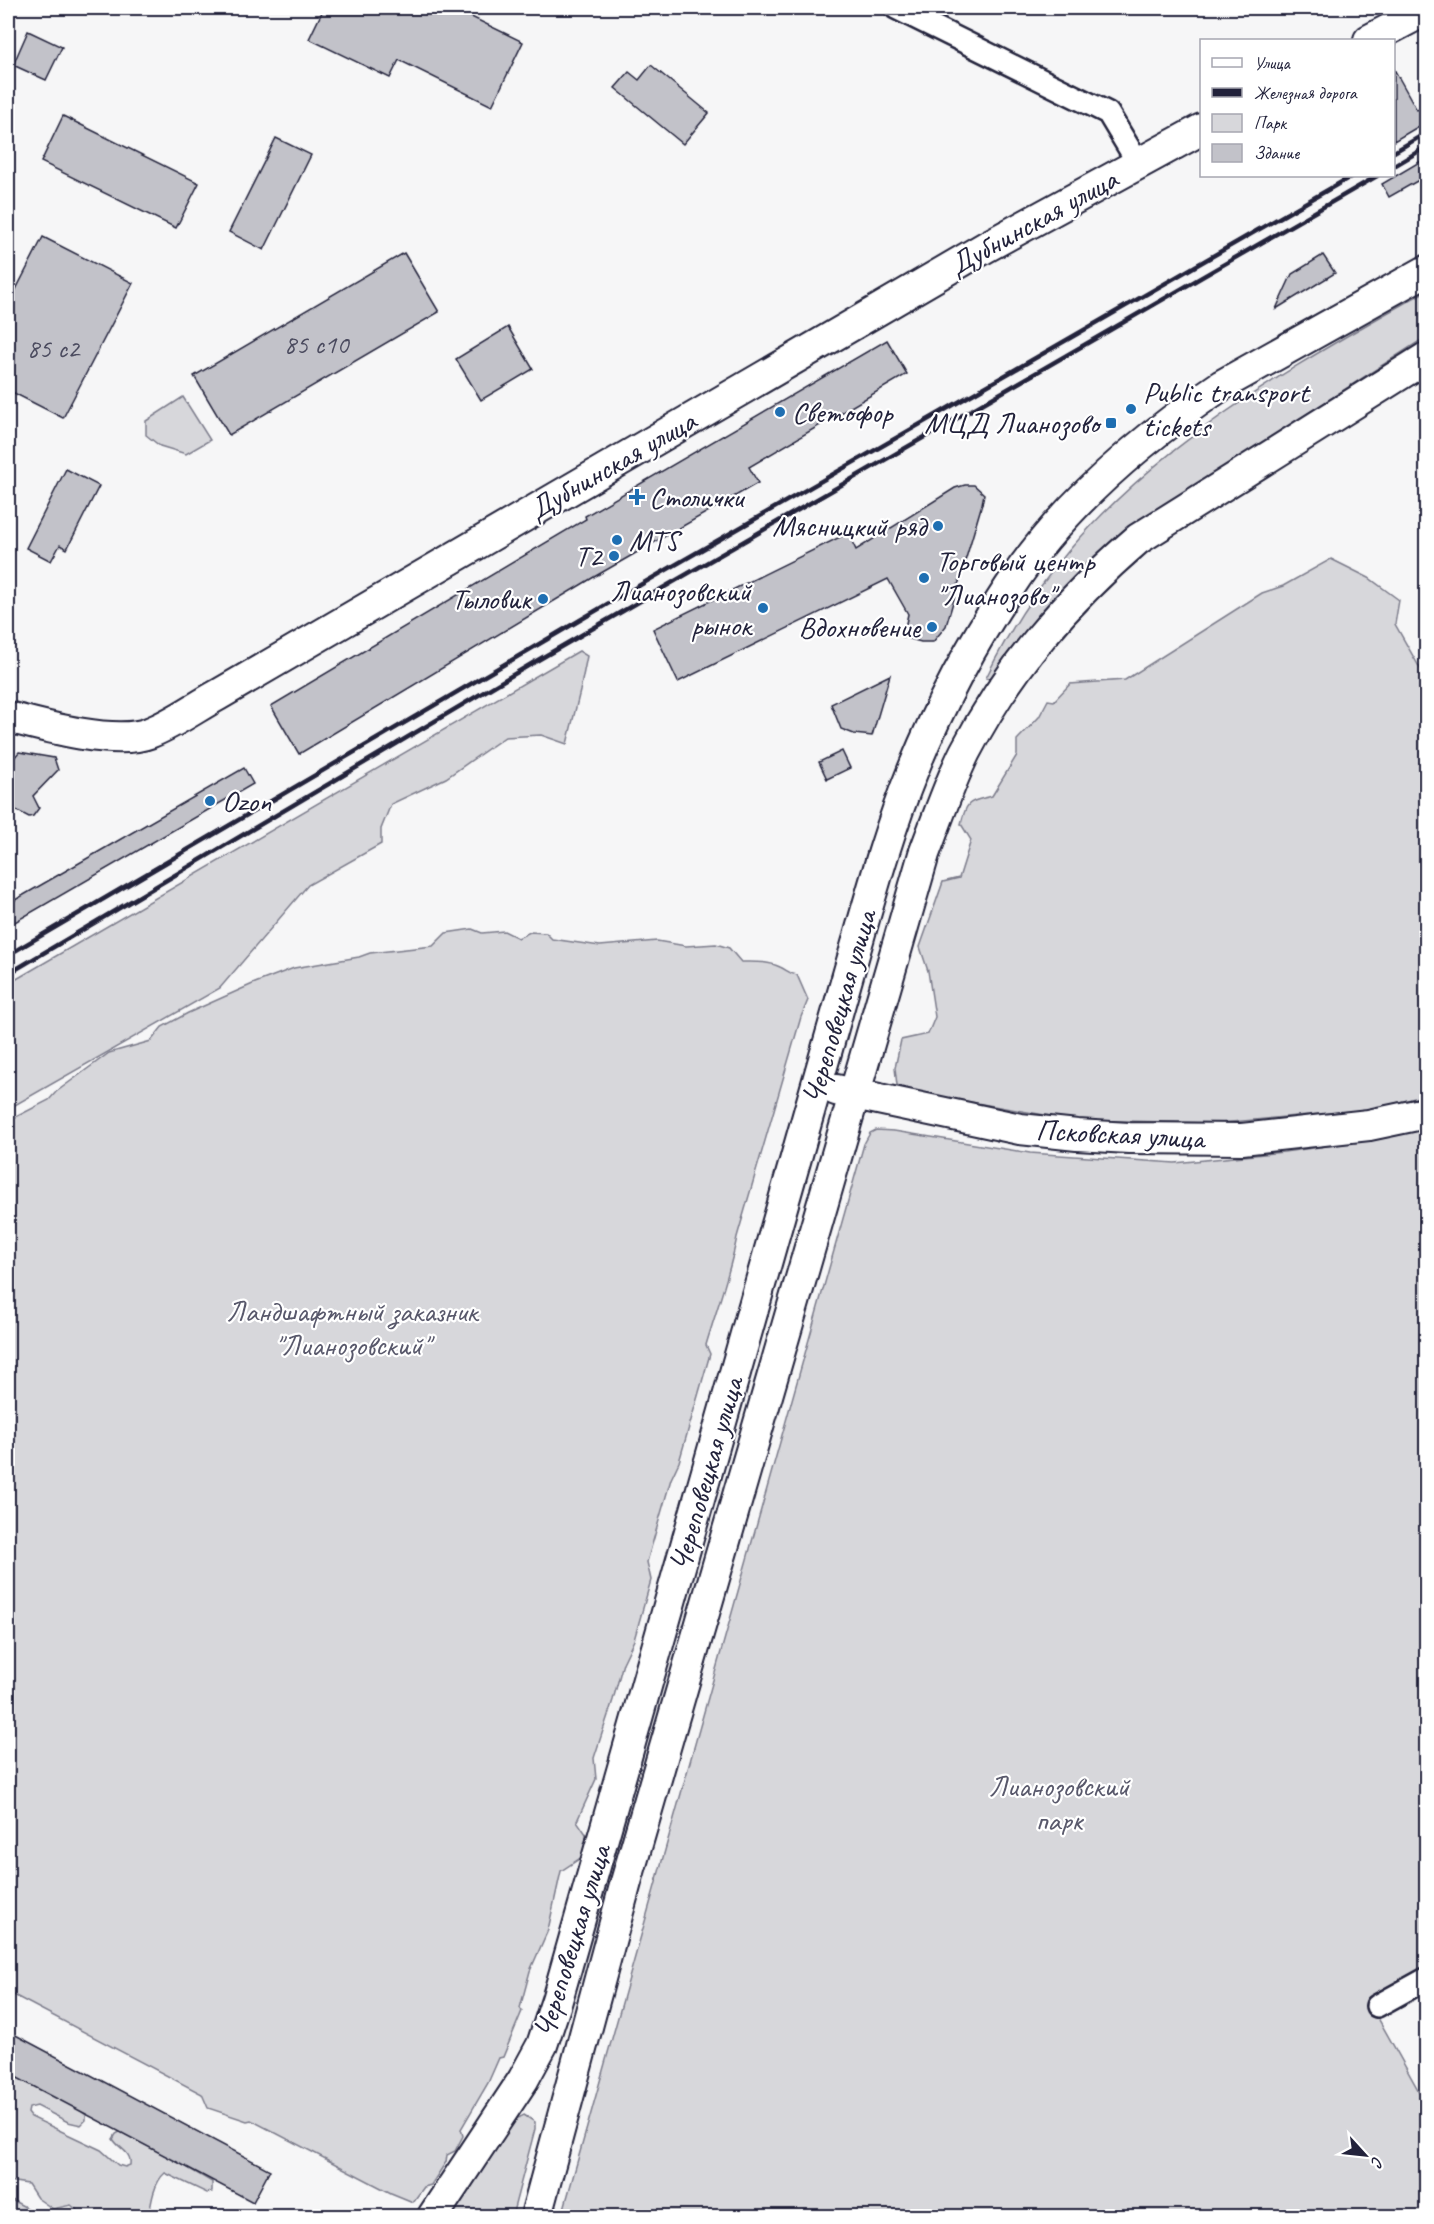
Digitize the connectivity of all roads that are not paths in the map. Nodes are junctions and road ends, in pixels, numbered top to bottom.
1 (896, 8) edge
2 (1426, 10) edge
3 (1371, 39) edge
4 (1200, 130) edge
5 (1138, 162) junction
6 (1426, 270) edge
7 (1426, 358) edge
8 (1414, 376) edge
9 (8, 717) edge
10 (816, 1085) junction
11 (855, 1094) junction
12 (1426, 1113) edge
13 (1426, 1979) edge
14 (1377, 2006) dead end
15 (434, 2217) edge
16 (536, 2217) edge

1 - 5 street
2 - 3 main road
4 - 5 main road, Дубнинская улица
5 - 9 main road, Дубнинская улица
6 - 10 main road, Череповецкая улица
7 - 8 main road, Череповецкая улица
8 - 11 main road, Череповецкая улица
10 - 11 main road, Псковская улица
10 - 15 main road, Череповецкая улица
11 - 12 main road, Псковская улица
11 - 16 main road, Череповецкая улица
13 - 14 street

